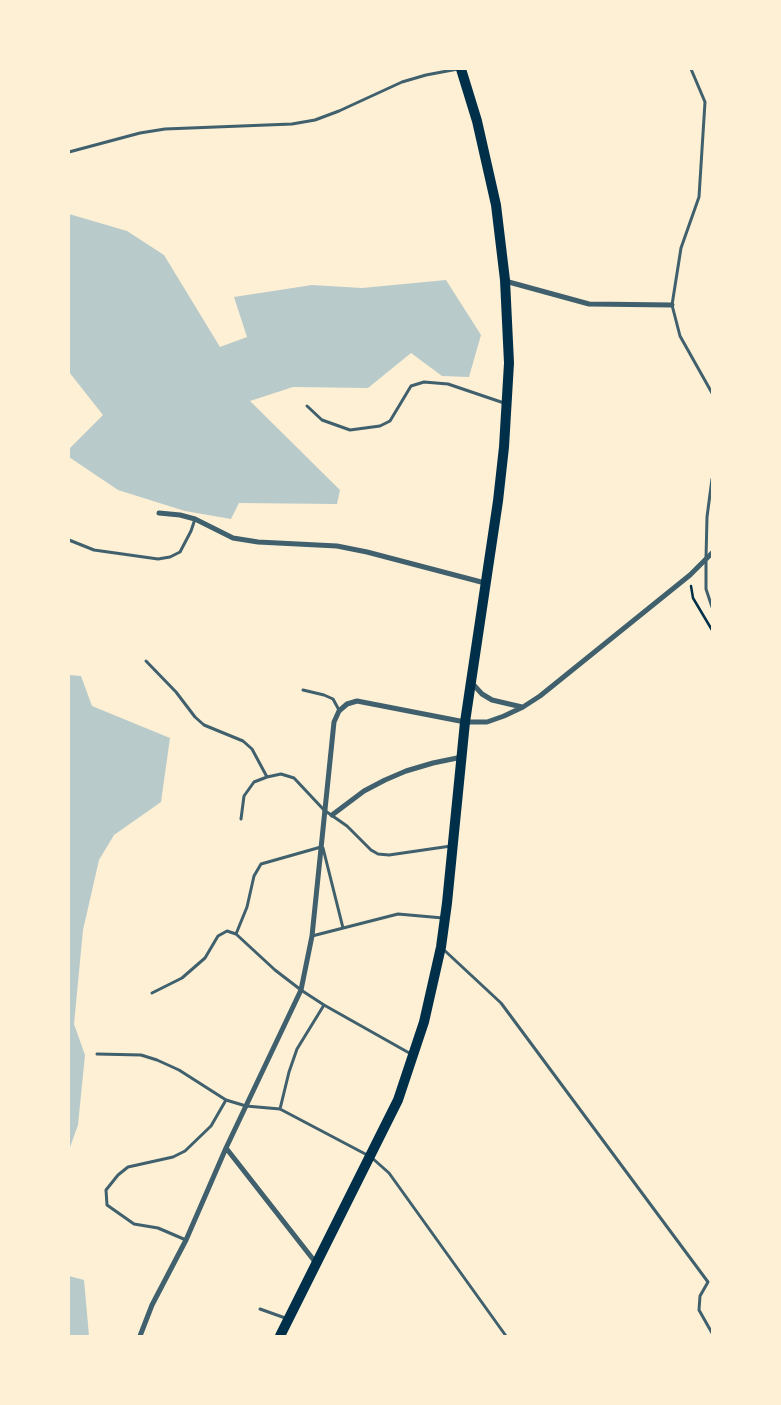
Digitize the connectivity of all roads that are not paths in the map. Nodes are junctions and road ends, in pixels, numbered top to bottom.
1 (462, 69) edge
2 (691, 69) edge
3 (69, 152) edge
4 (505, 280) junction
5 (672, 305) junction
6 (712, 394) edge
7 (507, 404) junction
8 (307, 406) dead end
9 (712, 479) edge
10 (160, 513) dead end
11 (195, 519) junction
12 (69, 540) edge
13 (712, 553) edge
14 (706, 558) junction
15 (485, 582) junction
16 (712, 607) edge
17 (146, 661) dead end
18 (470, 681) junction
19 (303, 690) dead end
20 (523, 707) junction
21 (339, 711) junction
22 (465, 722) junction
23 (462, 757) junction
24 (267, 777) junction
25 (324, 810) junction
26 (332, 815) junction
27 (241, 819) dead end
28 (321, 845) junction
29 (453, 846) junction
30 (444, 918) junction
31 (343, 928) junction
32 (236, 934) junction
33 (312, 936) junction
34 (440, 947) junction
35 (300, 990) junction
36 (152, 993) dead end
37 (324, 1005) junction
38 (97, 1054) dead end
39 (413, 1056) junction
40 (226, 1100) junction
41 (246, 1106) junction
42 (280, 1108) junction
43 (226, 1148) junction
44 (371, 1157) junction
45 (186, 1240) junction
46 (316, 1263) junction
47 (260, 1309) dead end
48 (288, 1319) junction
49 (712, 1334) edge
50 (140, 1336) edge
51 (280, 1336) edge
52 (506, 1336) edge

1 - 3 lane
1 - 4 main road
2 - 5 lane
4 - 5 street
4 - 7 main road
5 - 6 lane
7 - 8 lane
7 - 15 main road
9 - 14 lane
10 - 11 street
11 - 12 lane
11 - 15 street
13 - 14 street
14 - 16 lane
14 - 20 street
15 - 18 main road
17 - 24 lane
18 - 20 street
18 - 22 main road
19 - 21 lane
20 - 22 street
21 - 22 street
21 - 25 street
22 - 23 main road
23 - 26 street
23 - 29 main road
24 - 25 lane
24 - 27 lane
25 - 26 lane
25 - 28 street
26 - 29 lane
28 - 31 lane
28 - 32 lane
28 - 33 street
29 - 30 main road
30 - 31 lane
30 - 34 main road
31 - 33 lane
32 - 35 lane
32 - 36 lane
33 - 35 street
34 - 39 main road
34 - 49 lane
35 - 37 lane
35 - 41 street
37 - 39 lane
37 - 42 lane
38 - 40 lane
39 - 44 main road
40 - 41 lane
40 - 45 lane
41 - 42 lane
41 - 43 street
42 - 44 lane
43 - 45 street
43 - 46 street
44 - 46 main road
44 - 52 lane
45 - 50 street
46 - 48 main road
47 - 48 lane
48 - 51 main road

